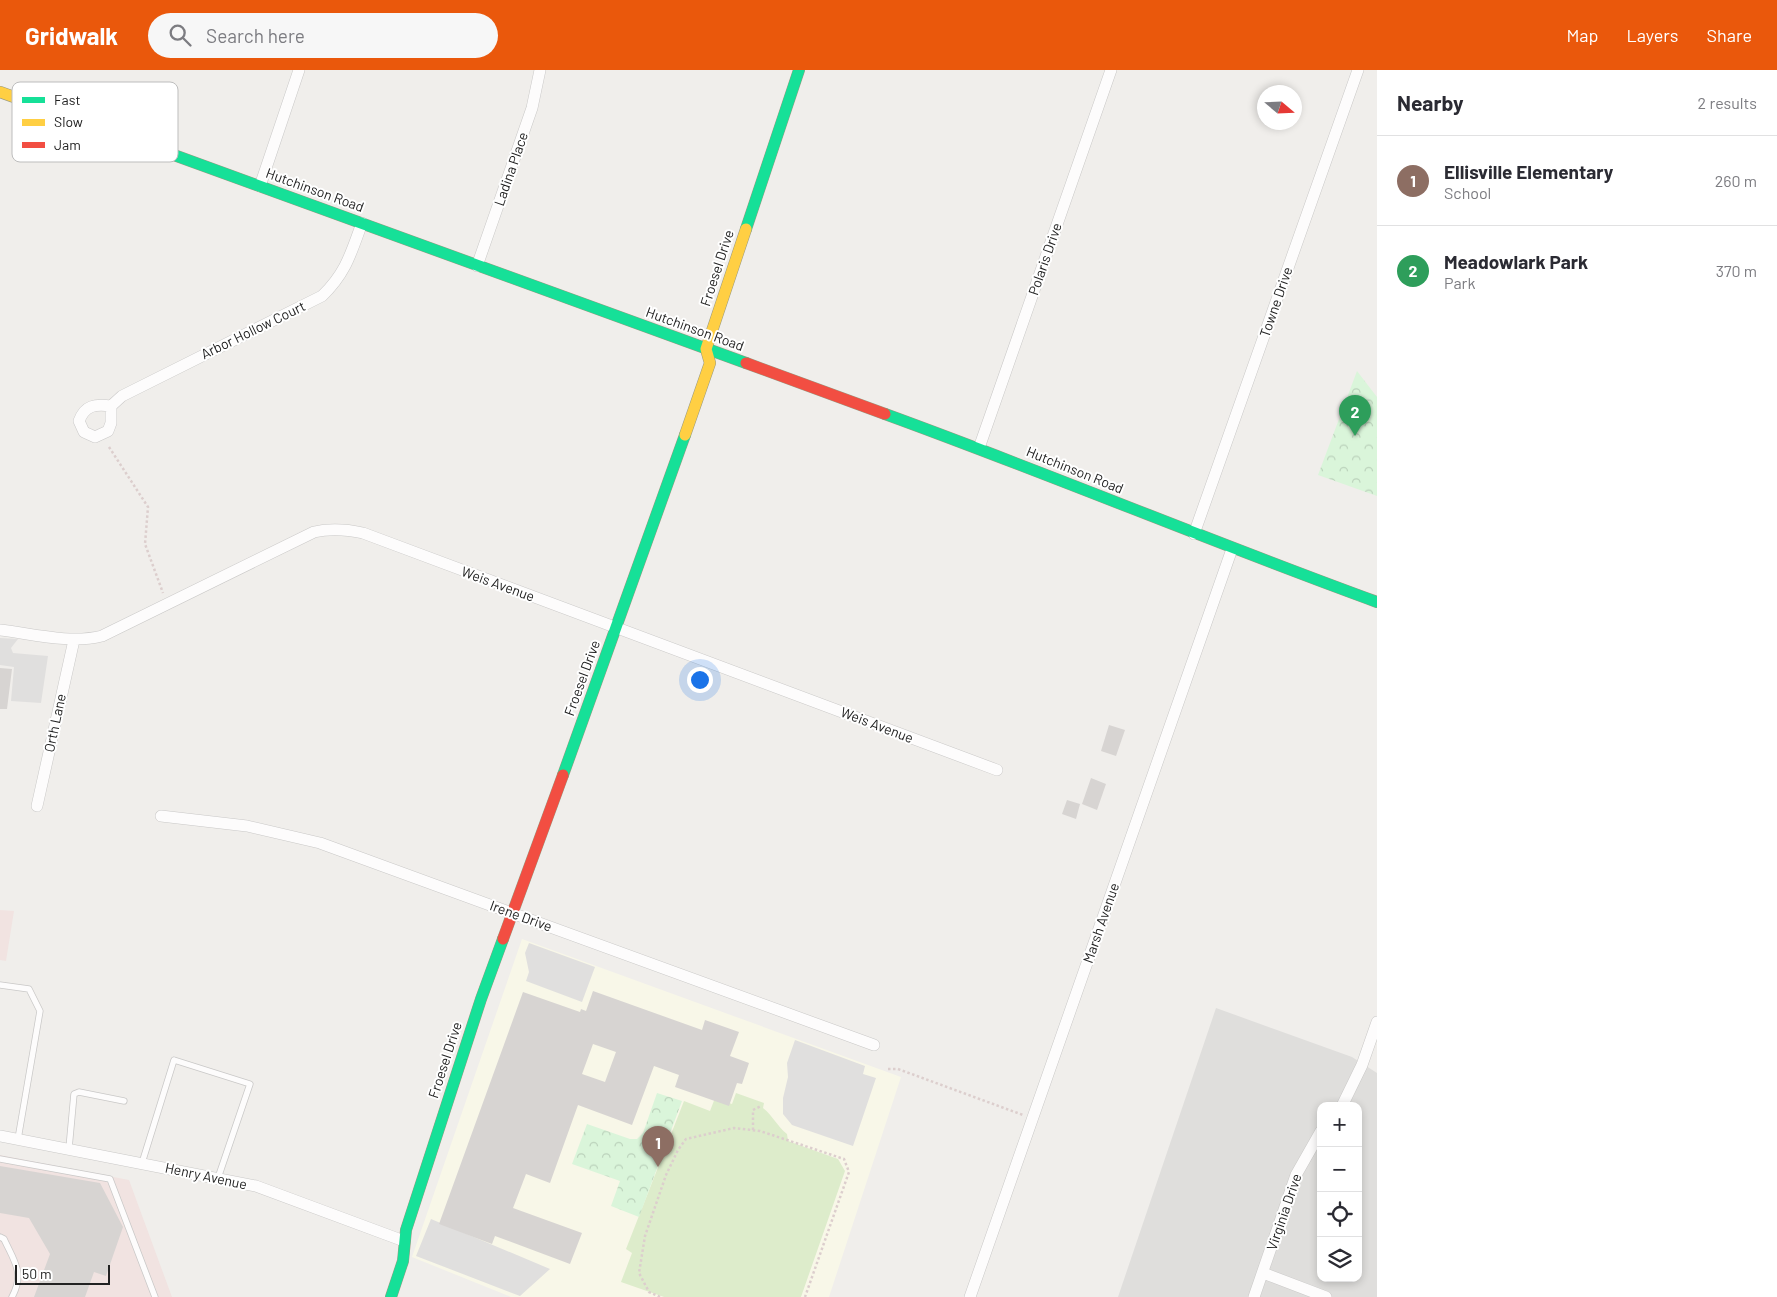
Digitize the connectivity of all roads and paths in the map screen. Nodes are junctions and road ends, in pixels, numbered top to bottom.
1 (299, 70) edge
2 (540, 70) edge
3 (799, 70) edge
4 (1111, 70) edge
5 (1358, 70) edge
6 (0, 92) edge
7 (12, 96) edge
8 (178, 156) edge
9 (260, 186) junction
10 (362, 223) junction
11 (477, 266) junction
12 (706, 349) junction
13 (111, 406) dead end
14 (109, 447) dead end
15 (980, 448) junction
16 (1194, 534) junction
17 (1232, 549) junction
18 (164, 596) dead end
19 (1377, 602) edge
20 (617, 627) junction
21 (0, 630) edge
22 (74, 640) junction
23 (997, 770) dead end
24 (37, 806) dead end
25 (161, 816) dead end
26 (512, 912) junction
27 (0, 985) edge
28 (1377, 1022) edge
29 (874, 1045) dead end
30 (888, 1069) dead end
31 (124, 1101) dead end
32 (1344, 1102) edge
33 (761, 1106) dead end
34 (1026, 1116) dead end
35 (753, 1130) junction
36 (0, 1136) edge
37 (1317, 1138) edge
38 (18, 1139) junction
39 (69, 1148) junction
40 (0, 1159) edge
41 (142, 1163) junction
42 (218, 1178) junction
43 (0, 1237) edge
44 (404, 1241) junction
45 (1263, 1273) junction
46 (12, 1297) edge
47 (155, 1297) edge
48 (391, 1297) edge
49 (660, 1297) edge
50 (806, 1297) edge
51 (970, 1297) edge
52 (1254, 1297) edge
53 (1326, 1297) edge

1 - 9 street
2 - 11 street, Ladina Place
3 - 12 street, Froesel Drive
4 - 15 street, Polaris Drive
5 - 16 street, Towne Drive
6 - 7 street, Hutchinson Road
8 - 9 street, Hutchinson Road
9 - 10 street, Hutchinson Road
10 - 11 street, Hutchinson Road
10 - 13 street, Arbor Hollow Court
11 - 12 street, Hutchinson Road
12 - 15 street, Hutchinson Road
12 - 20 street, Froesel Drive
14 - 18 path
15 - 16 street, Hutchinson Road
16 - 17 street, Hutchinson Road
17 - 19 street, Hutchinson Road
17 - 51 street, Marsh Avenue
20 - 22 street, Weis Avenue
20 - 23 street, Weis Avenue
20 - 26 street, Froesel Drive
21 - 22 street, Weis Avenue
22 - 24 street, Orth Lane
25 - 26 street, Irene Drive
26 - 29 street, Irene Drive
26 - 44 street, Froesel Drive
27 - 38 lane
28 - 32 street
30 - 34 path
31 - 39 lane
33 - 35 path
35 - 49 path
35 - 50 path
36 - 38 street, Henry Avenue
37 - 45 street, Virginia Drive
38 - 39 street, Henry Avenue
39 - 41 street, Henry Avenue
40 - 47 lane
41 - 42 street, Henry Avenue
41 - 42 lane
42 - 44 street, Henry Avenue
43 - 46 lane
44 - 48 street, Froesel Drive
45 - 52 street, Virginia Drive
45 - 53 street

